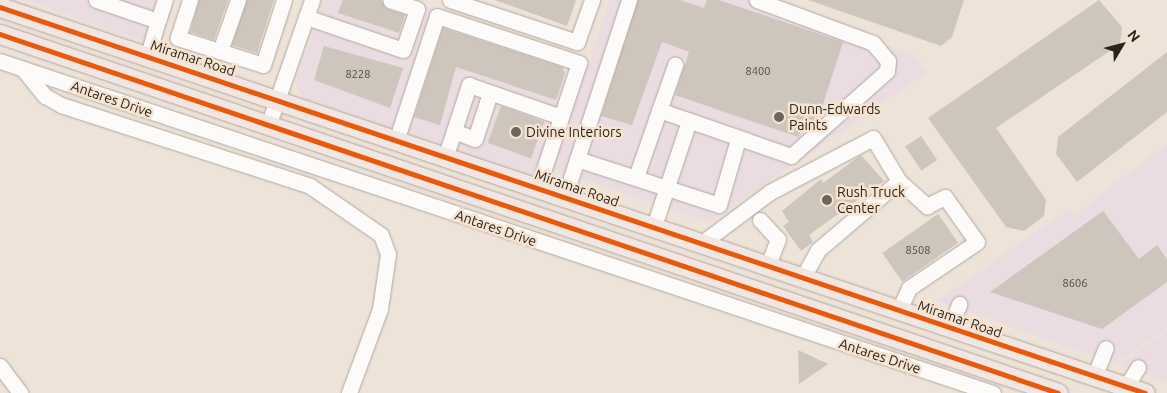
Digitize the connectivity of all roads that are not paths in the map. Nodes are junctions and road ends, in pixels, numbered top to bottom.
1 (96, 0) edge
2 (165, 0) edge
3 (190, 0) edge
4 (238, 0) edge
5 (284, 0) edge
6 (312, 0) edge
7 (390, 0) edge
8 (450, 0) edge
9 (592, 0) edge
10 (629, 0) edge
11 (757, 0) edge
12 (8, 6) edge
13 (417, 9) junction
14 (437, 16) junction
15 (306, 17) junction
16 (158, 21) junction
17 (0, 34) edge
18 (220, 51) junction
19 (148, 55) junction
20 (0, 62) edge
21 (675, 65) dead end
22 (23, 69) junction
23 (490, 93) junction
24 (278, 97) junction
25 (659, 110) junction
26 (561, 117) junction
27 (689, 121) junction
28 (269, 123) junction
29 (454, 131) junction
30 (397, 138) junction
31 (738, 139) junction
32 (446, 155) junction
33 (577, 159) junction
34 (636, 176) junction
35 (899, 181) junction
36 (538, 186) junction
37 (667, 188) junction
38 (565, 196) junction
39 (760, 220) dead end
40 (654, 226) junction
41 (702, 243) junction
42 (768, 265) junction
43 (803, 277) junction
44 (959, 304) dead end
45 (899, 310) junction
46 (950, 328) junction
47 (1106, 348) dead end
48 (0, 366) edge
49 (1138, 367) dead end
50 (1094, 376) junction
51 (1126, 387) junction
52 (20, 393) edge
53 (349, 393) edge
54 (993, 393) edge
55 (1056, 393) edge
56 (1146, 393) edge

1 - 16 street
2 - 16 street
3 - 18 street
4 - 18 street
5 - 18 street
6 - 15 street
7 - 13 street
8 - 9 street
10 - 33 street
11 - 31 street
12 - 19 main road, Miramar Road
13 - 14 street
13 - 15 street
14 - 26 street
14 - 30 street
15 - 24 street
16 - 19 street
17 - 28 main road
19 - 24 main road, Miramar Road
20 - 22 street, Antares Drive
21 - 25 street
22 - 53 street
22 - 54 street, Antares Drive
23 - 26 street
23 - 29 street
23 - 29 street
24 - 28 street
24 - 30 main road, Miramar Road
25 - 27 street
25 - 34 street
26 - 36 street
27 - 31 street
27 - 37 street
28 - 55 main road
29 - 32 street
30 - 32 main road, Miramar Road
31 - 37 street
32 - 36 main road, Miramar Road
33 - 34 street
33 - 38 street
34 - 37 street
35 - 41 street
35 - 43 street
35 - 45 street
36 - 38 main road, Miramar Road
37 - 40 street
38 - 40 main road, Miramar Road
39 - 42 street
40 - 41 main road, Miramar Road
41 - 42 main road, Miramar Road
42 - 43 main road, Miramar Road
43 - 45 main road, Miramar Road
44 - 46 street
45 - 46 main road, Miramar Road
46 - 50 main road, Miramar Road
47 - 50 street
48 - 52 street
49 - 51 street
50 - 51 main road, Miramar Road
51 - 56 main road, Miramar Road

